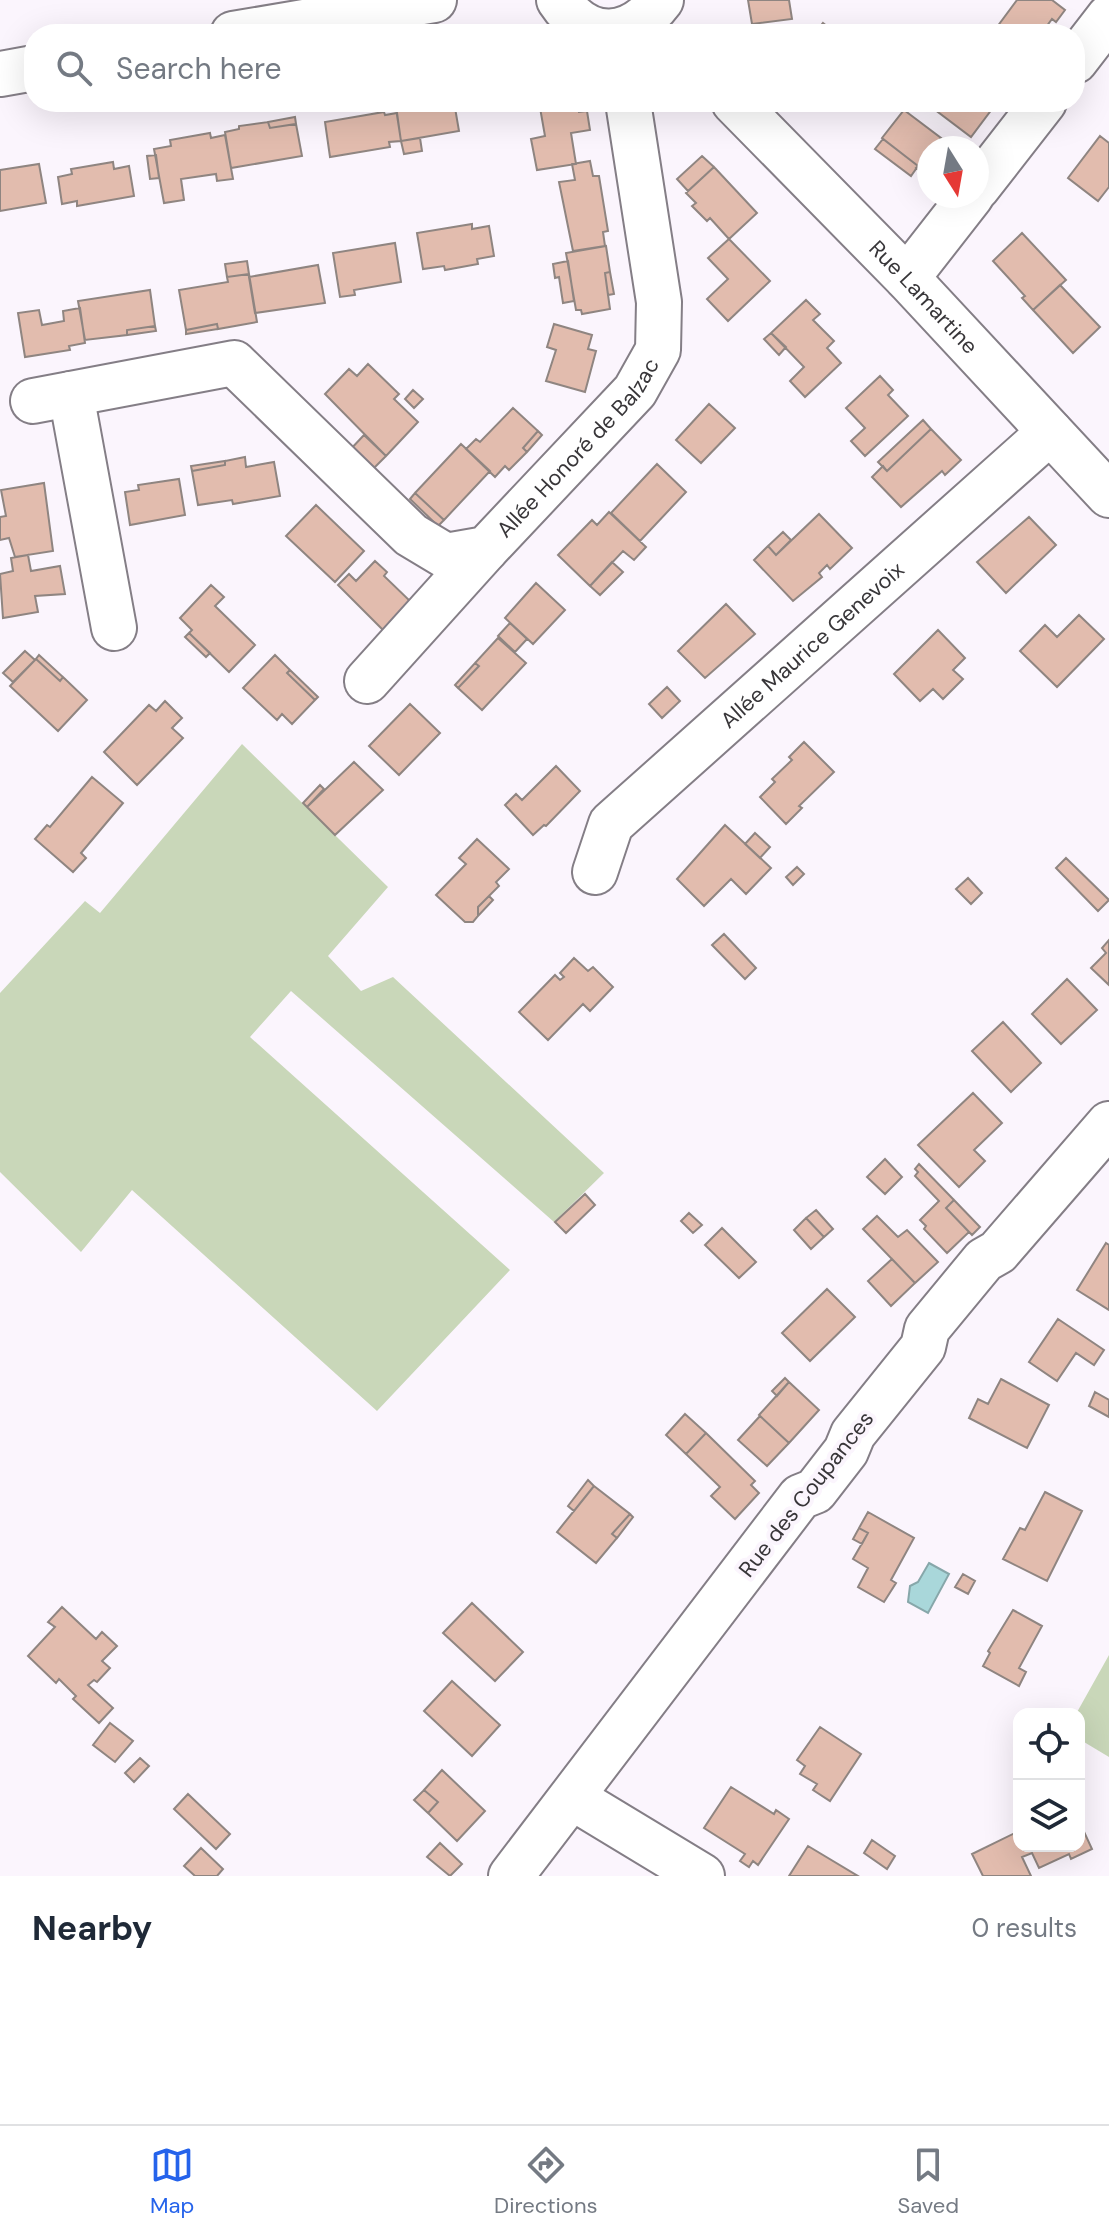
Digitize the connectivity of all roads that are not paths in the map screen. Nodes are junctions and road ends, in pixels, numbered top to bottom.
1 (434, 0) edge
2 (559, 0) edge
3 (1109, 17) edge
4 (292, 24) edge
5 (582, 24) edge
6 (1085, 48) edge
7 (24, 70) edge
8 (0, 74) edge
9 (630, 112) edge
10 (744, 112) edge
11 (1036, 112) edge
12 (989, 173) edge
13 (962, 208) edge
14 (907, 278) junction
15 (1050, 432) junction
16 (1109, 495) edge
17 (486, 549) junction
18 (114, 628) dead end
19 (367, 681) dead end
20 (595, 872) dead end
21 (1109, 1124) edge
22 (573, 1798) junction
23 (511, 1876) edge
24 (702, 1876) edge

1 - 4 street
2 - 5 street
3 - 6 street
7 - 8 street
9 - 17 street, Allée Honoré de Balzac
10 - 14 street, Rue Lamartine
11 - 12 street
13 - 14 street
14 - 15 street, Rue Lamartine
15 - 16 street, Rue Lamartine
15 - 20 street, Allée Maurice Genevoix
17 - 18 street, Allée Honoré de Balzac
17 - 19 street, Allée Honoré de Balzac
21 - 22 street, Rue des Coupances
22 - 23 street, Rue des Coupances
22 - 24 street

